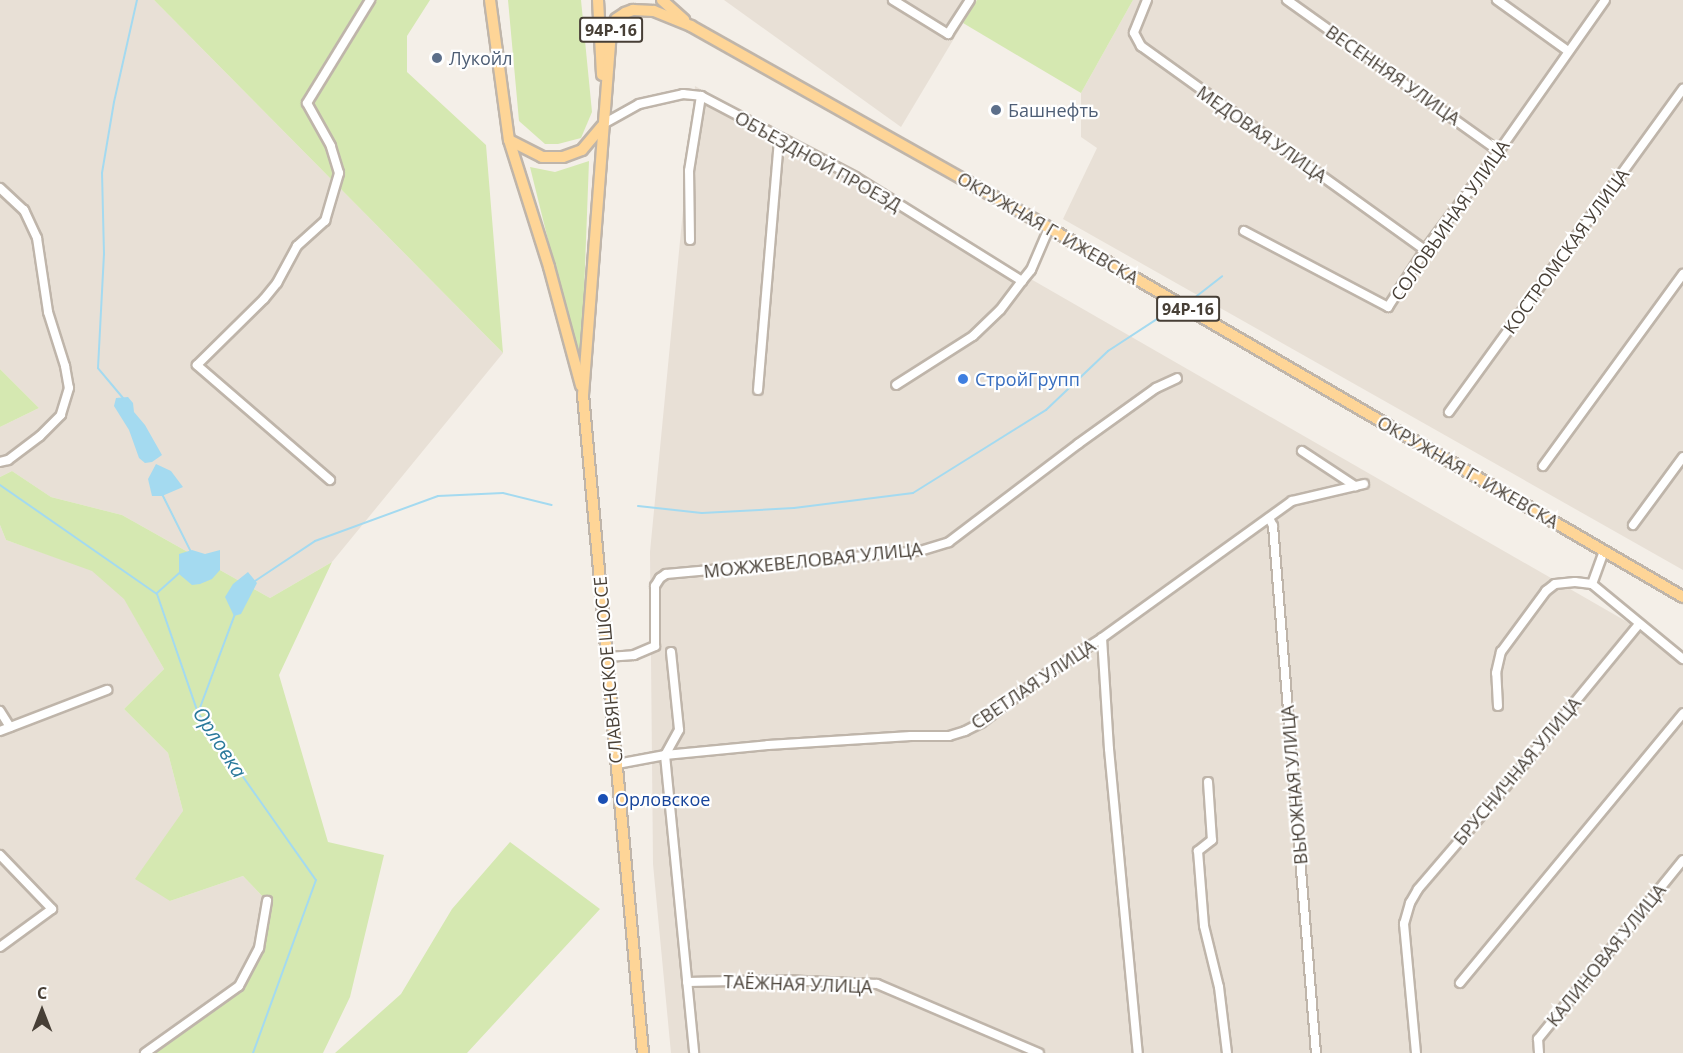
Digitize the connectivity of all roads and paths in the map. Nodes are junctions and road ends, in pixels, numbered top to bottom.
1 (370, 0) edge
2 (490, 0) edge
3 (598, 0) edge
4 (662, 0) edge
5 (893, 0) edge
6 (970, 0) edge
7 (1147, 0) edge
8 (1287, 0) edge
9 (1497, 0) edge
10 (1605, 0) edge
11 (691, 26) junction
12 (1568, 51) junction
13 (1683, 89) edge
14 (701, 96) junction
15 (605, 123) junction
16 (778, 138) junction
17 (509, 140) junction
18 (1500, 150) junction
19 (0, 188) edge
20 (1049, 228) junction
21 (1244, 231) dead end
22 (690, 240) dead end
23 (1425, 250) junction
24 (1683, 274) edge
25 (1022, 281) junction
26 (1177, 378) dead end
27 (896, 385) dead end
28 (758, 390) dead end
29 (583, 395) junction
30 (1449, 412) dead end
31 (1302, 451) dead end
32 (1683, 457) edge
33 (4, 461) edge
34 (1542, 466) dead end
35 (330, 480) dead end
36 (1269, 518) junction
37 (1633, 525) dead end
38 (1604, 551) junction
39 (1593, 584) junction
40 (1683, 597) edge
41 (1639, 624) junction
42 (1102, 638) junction
43 (671, 652) dead end
44 (607, 657) junction
45 (1683, 659) edge
46 (107, 690) dead end
47 (1498, 706) dead end
48 (0, 711) edge
49 (1683, 713) edge
50 (10, 727) junction
51 (0, 731) edge
52 (664, 755) junction
53 (617, 764) junction
54 (1209, 782) dead end
55 (0, 855) edge
56 (1683, 860) edge
57 (267, 901) dead end
58 (0, 947) edge
59 (687, 982) junction
60 (1460, 983) dead end
61 (145, 1053) edge
62 (643, 1053) edge
63 (694, 1053) edge
64 (1039, 1053) edge
65 (1138, 1053) edge
66 (1227, 1053) edge
67 (1316, 1053) edge
68 (1416, 1053) edge
69 (1539, 1053) edge

1 - 35 street
2 - 17 main road, СЛАВЯНСКОЕ ШОССЕ
3 - 15 main road, 94Р-16
4 - 11 main road, ОКРУЖНАЯ Г. ИЖЕВСКА / 94Р-16
5 - 6 street
7 - 23 street, МЕДОВАЯ УЛИЦА
8 - 18 street, ВЕСЕННЯЯ УЛИЦА
9 - 12 street
10 - 12 street, СОЛОВЬИНАЯ УЛИЦА
11 - 15 main road, ОКРУЖНАЯ Г. ИЖЕВСКА / 94Р-16
11 - 20 main road, ОКРУЖНАЯ Г. ИЖЕВСКА / 94Р-16
12 - 18 street, СОЛОВЬИНАЯ УЛИЦА
13 - 30 street, КОСТРОМСКАЯ УЛИЦА
14 - 15 street, ОБЪЕЗДНОЙ ПРОЕЗД
14 - 16 street, ОБЪЕЗДНОЙ ПРОЕЗД
14 - 22 street
15 - 17 main road
15 - 29 main road, СЛАВЯНСКОЕ ШОССЕ
16 - 25 street, ОБЪЕЗДНОЙ ПРОЕЗД
16 - 28 street
17 - 29 main road, СЛАВЯНСКОЕ ШОССЕ
18 - 23 street, СОЛОВЬИНАЯ УЛИЦА
19 - 33 street
20 - 25 street
20 - 38 main road, ОКРУЖНАЯ Г. ИЖЕВСКА / 94Р-16
21 - 23 street, СОЛОВЬИНАЯ УЛИЦА
24 - 34 street
25 - 27 street
26 - 44 street, МОЖЖЕВЕЛОВАЯ УЛИЦА
29 - 44 main road, СЛАВЯНСКОЕ ШОССЕ
31 - 36 street, СВЕТЛАЯ УЛИЦА
32 - 37 street
36 - 42 street, СВЕТЛАЯ УЛИЦА
36 - 67 street, ВЬЮЖНАЯ УЛИЦА
38 - 39 street
38 - 40 main road, ОКРУЖНАЯ Г. ИЖЕВСКА / 94Р-16
39 - 41 street
39 - 47 street
41 - 45 street
41 - 68 street, БРУСНИЧНАЯ УЛИЦА
42 - 52 street, СВЕТЛАЯ УЛИЦА
42 - 65 street
43 - 52 street
44 - 53 main road, СЛАВЯНСКОЕ ШОССЕ
46 - 50 street
48 - 50 street
49 - 60 street
50 - 51 street
52 - 53 street, СВЕТЛАЯ УЛИЦА
52 - 59 street
53 - 62 main road, СЛАВЯНСКОЕ ШОССЕ
54 - 66 street
55 - 58 street
56 - 69 street, КАЛИНОВАЯ УЛИЦА
57 - 61 street
59 - 63 street
59 - 64 street, ТАЁЖНАЯ УЛИЦА

